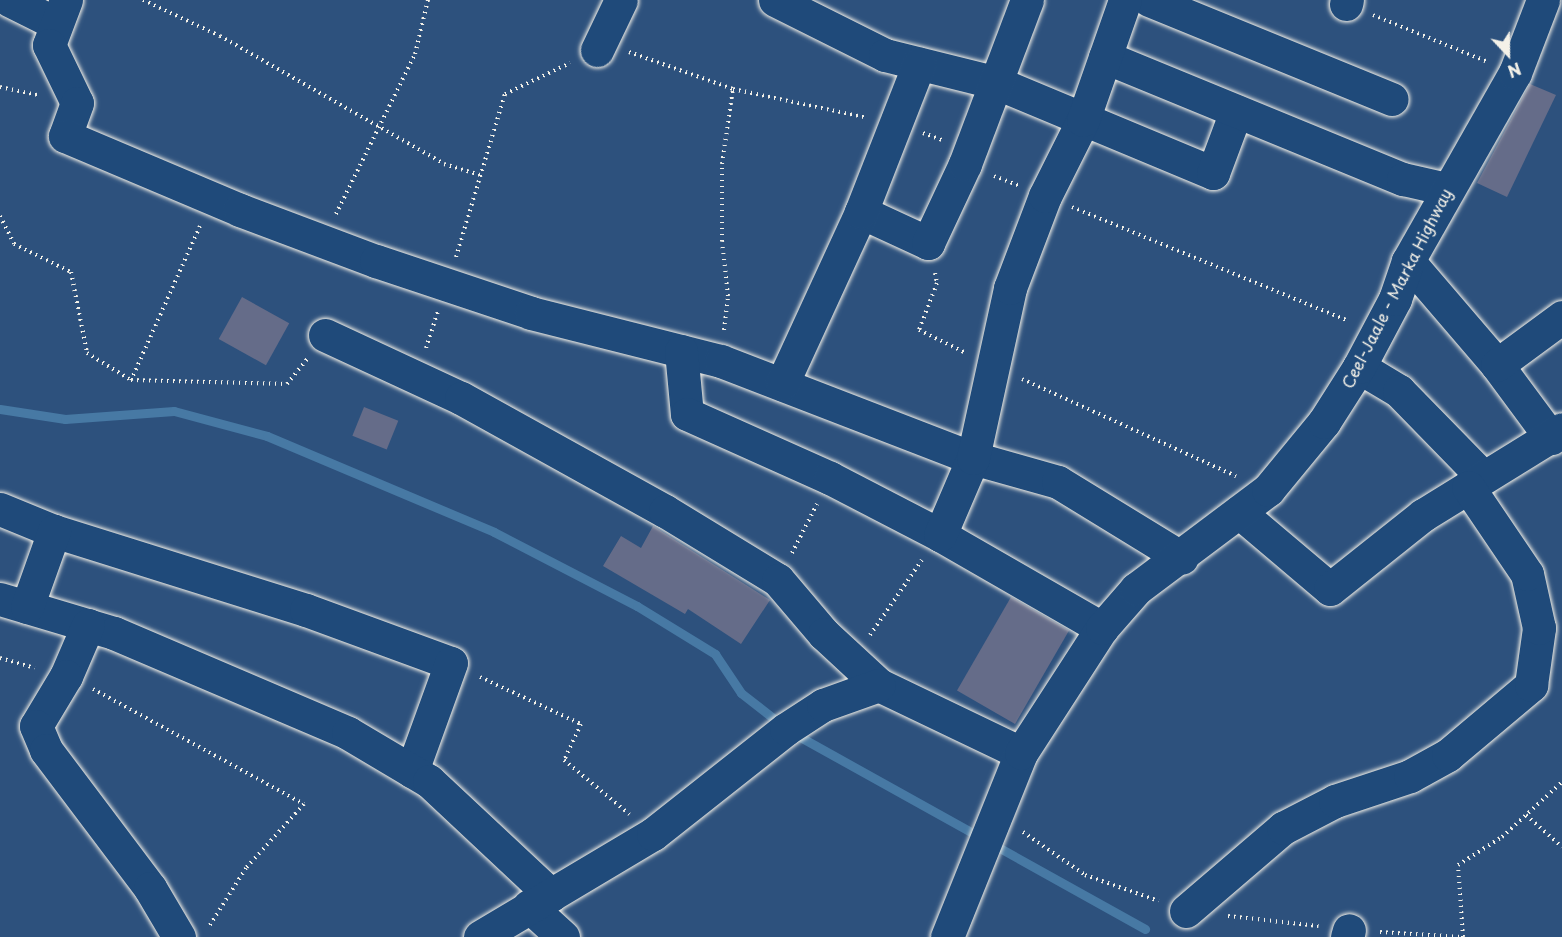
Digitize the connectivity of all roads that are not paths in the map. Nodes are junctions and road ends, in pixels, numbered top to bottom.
1 (9, 0) edge
2 (621, 0) edge
3 (775, 0) edge
4 (1027, 0) edge
5 (1125, 0) edge
6 (1149, 0) edge
7 (1543, 0) edge
8 (60, 11) edge
9 (599, 46) road end
10 (1105, 57) junction
11 (919, 64) junction
12 (997, 83) junction
13 (1392, 99) dead end
14 (1236, 111) junction
15 (1083, 120) junction
16 (1447, 189) junction
17 (861, 212) junction
18 (1408, 261) junction
19 (1562, 316) edge
20 (325, 335) road end
21 (681, 351) junction
22 (1497, 365) junction
23 (1359, 367) junction
24 (782, 384) junction
25 (1557, 433) edge
26 (973, 458) junction
27 (1475, 482) junction
28 (0, 509) edge
29 (1239, 512) junction
30 (54, 531) junction
31 (940, 536) junction
32 (1182, 558) junction
33 (14, 603) edge
34 (88, 625) junction
35 (1102, 628) junction
36 (879, 685) junction
37 (1021, 753) junction
38 (412, 771) junction
39 (540, 900) junction
40 (1186, 911) dead end
41 (179, 937) edge
42 (480, 937) edge
43 (562, 937) edge
44 (947, 937) edge

1 - 8 street
2 - 9 street
3 - 11 street
4 - 12 street
5 - 10 street
6 - 13 street
7 - 16 street, Ceel-Jaale - Marka Highway
8 - 21 street
10 - 14 street
10 - 15 street
11 - 12 street
11 - 17 street
12 - 15 street
12 - 17 street
14 - 15 street
14 - 16 street
15 - 26 street
16 - 18 street, Ceel-Jaale - Marka Highway
17 - 24 street
18 - 22 street
18 - 23 street, Ceel-Jaale - Marka Highway
19 - 22 street
20 - 36 street
21 - 24 street
21 - 31 street
22 - 25 street
23 - 27 street
23 - 29 street, Ceel-Jaale - Marka Highway
24 - 26 street
25 - 27 street
26 - 31 street
26 - 32 street
27 - 29 street
27 - 40 street
28 - 30 street
29 - 32 street, Ceel-Jaale - Marka Highway
30 - 33 street
30 - 38 street
31 - 35 street
32 - 35 street, Ceel-Jaale - Marka Highway
33 - 34 street
34 - 38 street
34 - 41 street
35 - 37 street, Ceel-Jaale - Marka Highway
36 - 37 street
36 - 39 street
37 - 44 street, Ceel-Jaale - Marka Highway
38 - 39 street
39 - 42 street
39 - 43 street

